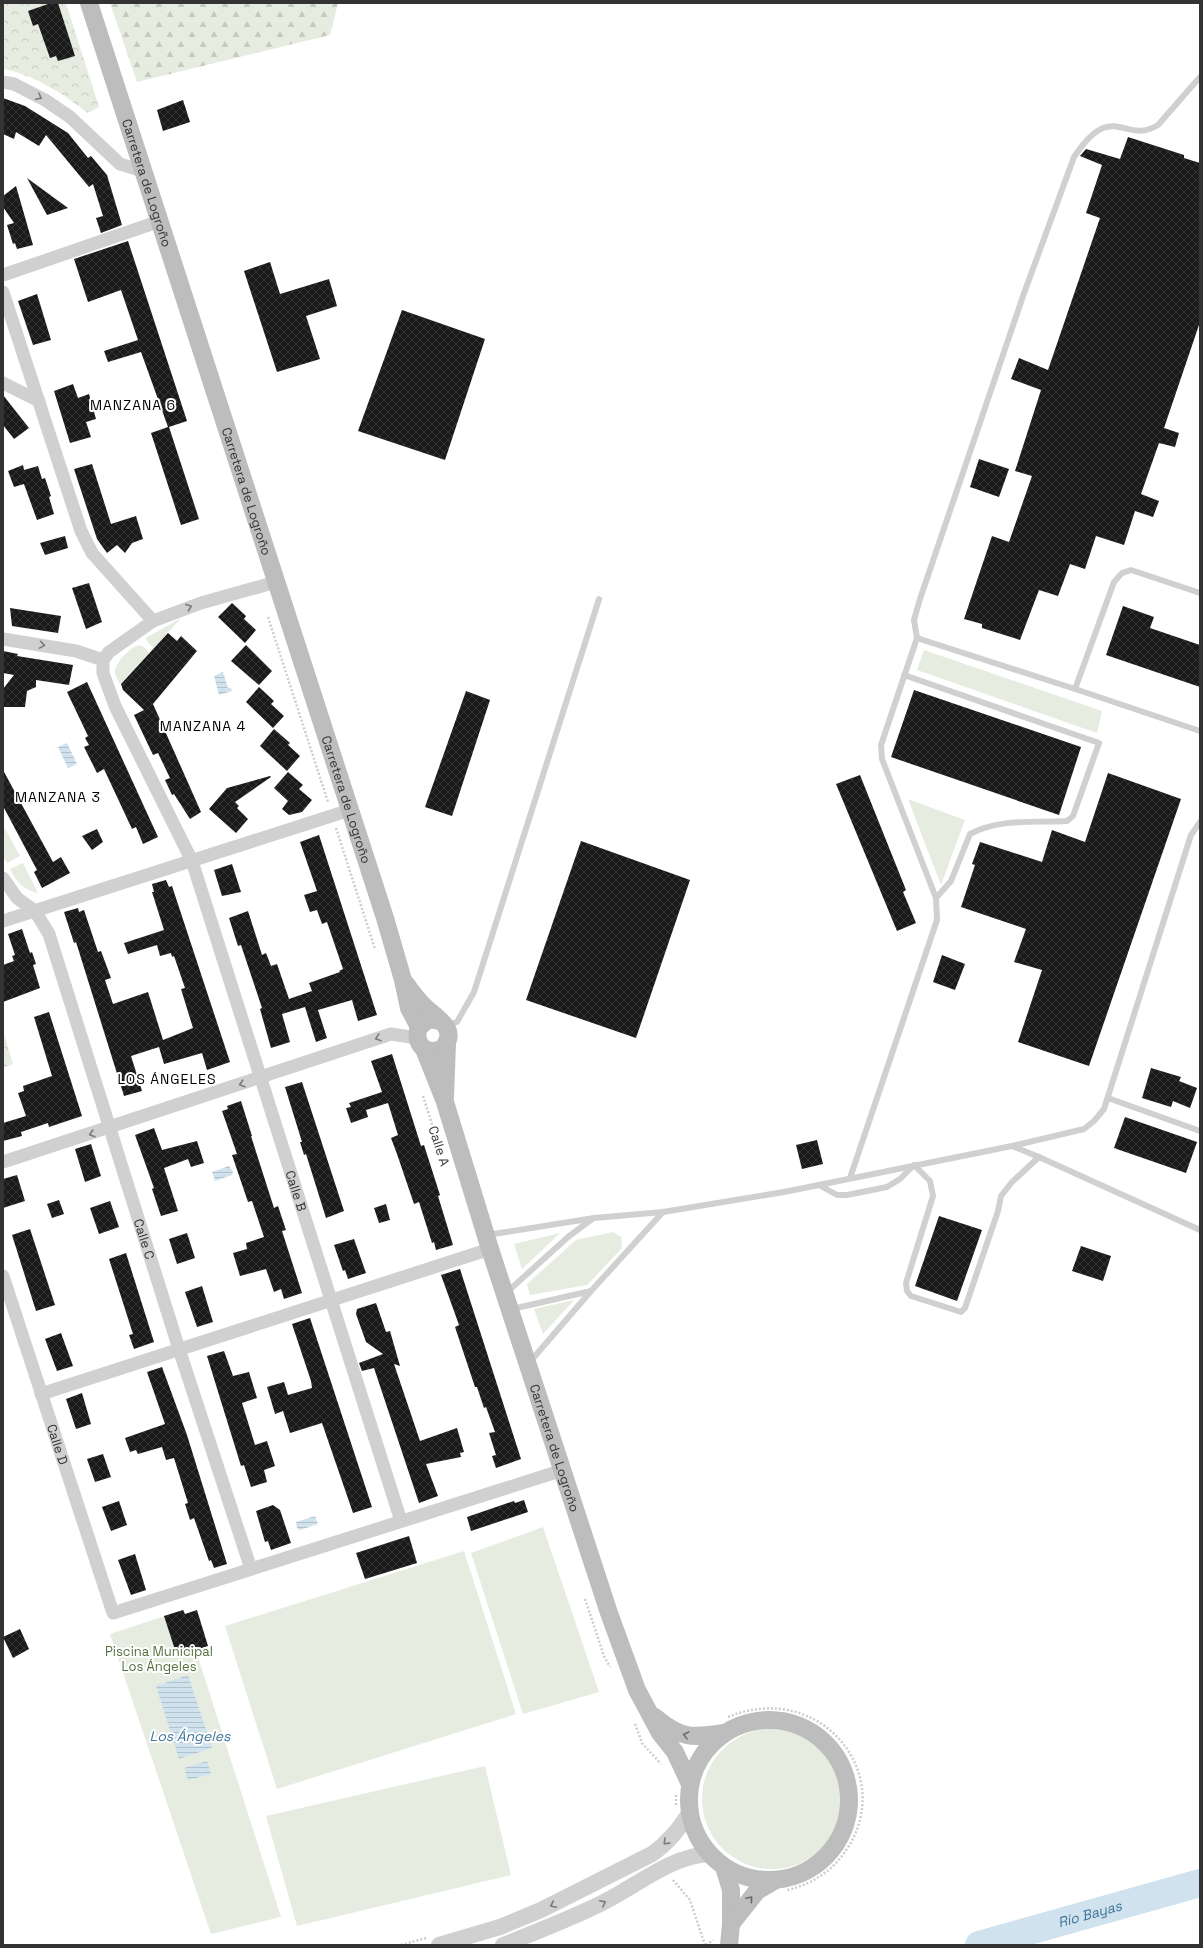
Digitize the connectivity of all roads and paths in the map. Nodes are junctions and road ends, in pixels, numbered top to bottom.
1 (89, 3) edge
2 (1200, 77) edge
3 (3, 82) edge
4 (143, 170) junction
5 (160, 221) junction
6 (3, 275) edge
7 (3, 292) edge
8 (3, 383) edge
9 (39, 401) junction
10 (276, 582) junction
11 (1200, 593) edge
12 (599, 599) dead end
13 (153, 621) junction
14 (917, 638) junction
15 (3, 639) edge
16 (103, 660) junction
17 (904, 675) junction
18 (1075, 689) junction
19 (1200, 731) edge
20 (350, 810) junction
21 (332, 816) junction
22 (1200, 822) edge
23 (192, 861) junction
24 (3, 878) edge
25 (936, 898) junction
26 (35, 911) junction
27 (3, 921) edge
28 (376, 950) dead end
29 (403, 980) junction
30 (445, 1030) junction
31 (420, 1038) junction
32 (260, 1078) junction
33 (421, 1088) dead end
34 (1108, 1098) junction
35 (445, 1102) junction
36 (111, 1128) junction
37 (1200, 1131) edge
38 (1012, 1146) junction
39 (440, 1147) dead end
40 (1039, 1156) junction
41 (3, 1162) edge
42 (914, 1165) junction
43 (850, 1178) junction
44 (819, 1185) junction
45 (663, 1212) junction
46 (594, 1218) junction
47 (1200, 1230) edge
48 (488, 1242) junction
49 (3, 1276) edge
50 (590, 1291) junction
51 (331, 1300) junction
52 (508, 1302) junction
53 (180, 1349) junction
54 (528, 1364) junction
55 (41, 1394) junction
56 (563, 1470) junction
57 (401, 1521) junction
58 (252, 1569) junction
59 (650, 1713) junction
60 (724, 1726) junction
61 (690, 1784) junction
62 (690, 1812) junction
63 (710, 1854) junction
64 (724, 1866) junction
65 (671, 1877) dead end
66 (777, 1886) junction
67 (732, 1924) junction
68 (722, 1940) edge
69 (438, 1945) edge
70 (503, 1945) edge
71 (705, 1945) edge

1 - 4 main road, Carretera de Logroño
2 - 14 lane
3 -> 4 street
4 - 5 main road, Carretera de Logroño
5 - 6 street
5 - 10 main road, Carretera de Logroño
7 - 9 street
8 - 9 street
9 - 13 street
13 -> 10 street
10 - 20 main road, Carretera de Logroño
11 - 18 lane
12 - 30 lane
13 - 16 street
14 - 17 lane
14 - 18 lane
15 -> 16 street
16 - 23 street, Calle B
17 - 25 lane
17 - 25 lane
18 - 19 lane
20 - 21 street
20 - 29 main road, Carretera de Logroño
21 - 23 street
21 - 28 path
22 - 34 lane
23 - 26 street
23 - 32 street, Calle B
24 - 26 street
25 - 43 lane
26 - 27 street
26 - 36 street, Calle C
29 - 30 main road, Carretera de Logroño
29 - 31 main road, Carretera de Logroño
30 - 31 main road
30 - 31 main road
30 - 35 main road, Carretera de Logroño
31 -> 32 street
31 - 35 main road, Carretera de Logroño
32 -> 36 street
32 - 51 street, Calle B
33 - 39 path, Calle A
34 - 37 lane
34 - 38 lane
35 - 48 main road, Carretera de Logroño
36 -> 41 street
36 - 53 street, Calle C
38 - 40 lane
38 - 42 lane
40 - 42 lane
40 - 47 lane
42 - 43 lane
42 - 44 lane
43 - 44 lane
44 - 45 lane
45 - 46 lane
45 - 50 lane
46 - 48 lane
46 - 52 lane
48 - 51 street
48 - 52 main road, Carretera de Logroño
49 - 55 street, Calle D
50 - 52 lane
50 - 54 lane
51 - 53 street
51 - 57 street, Calle B
52 - 54 main road, Carretera de Logroño
53 - 55 street
53 - 58 street, Calle C
54 - 56 main road, Carretera de Logroño
55 - 58 street, Calle D
56 - 57 street
56 - 59 main road, Carretera de Logroño
57 - 58 street
60 -> 59 main road
59 - 61 main road, Carretera de Logroño
60 - 61 main road
60 - 66 main road
60 - 66 path
61 - 62 main road
62 - 63 main road
62 -> 69 street
63 - 64 main road
70 -> 63 street
64 - 66 main road
64 - 67 main road
65 - 71 path
67 -> 66 main road
67 - 68 main road
68 - 71 path

